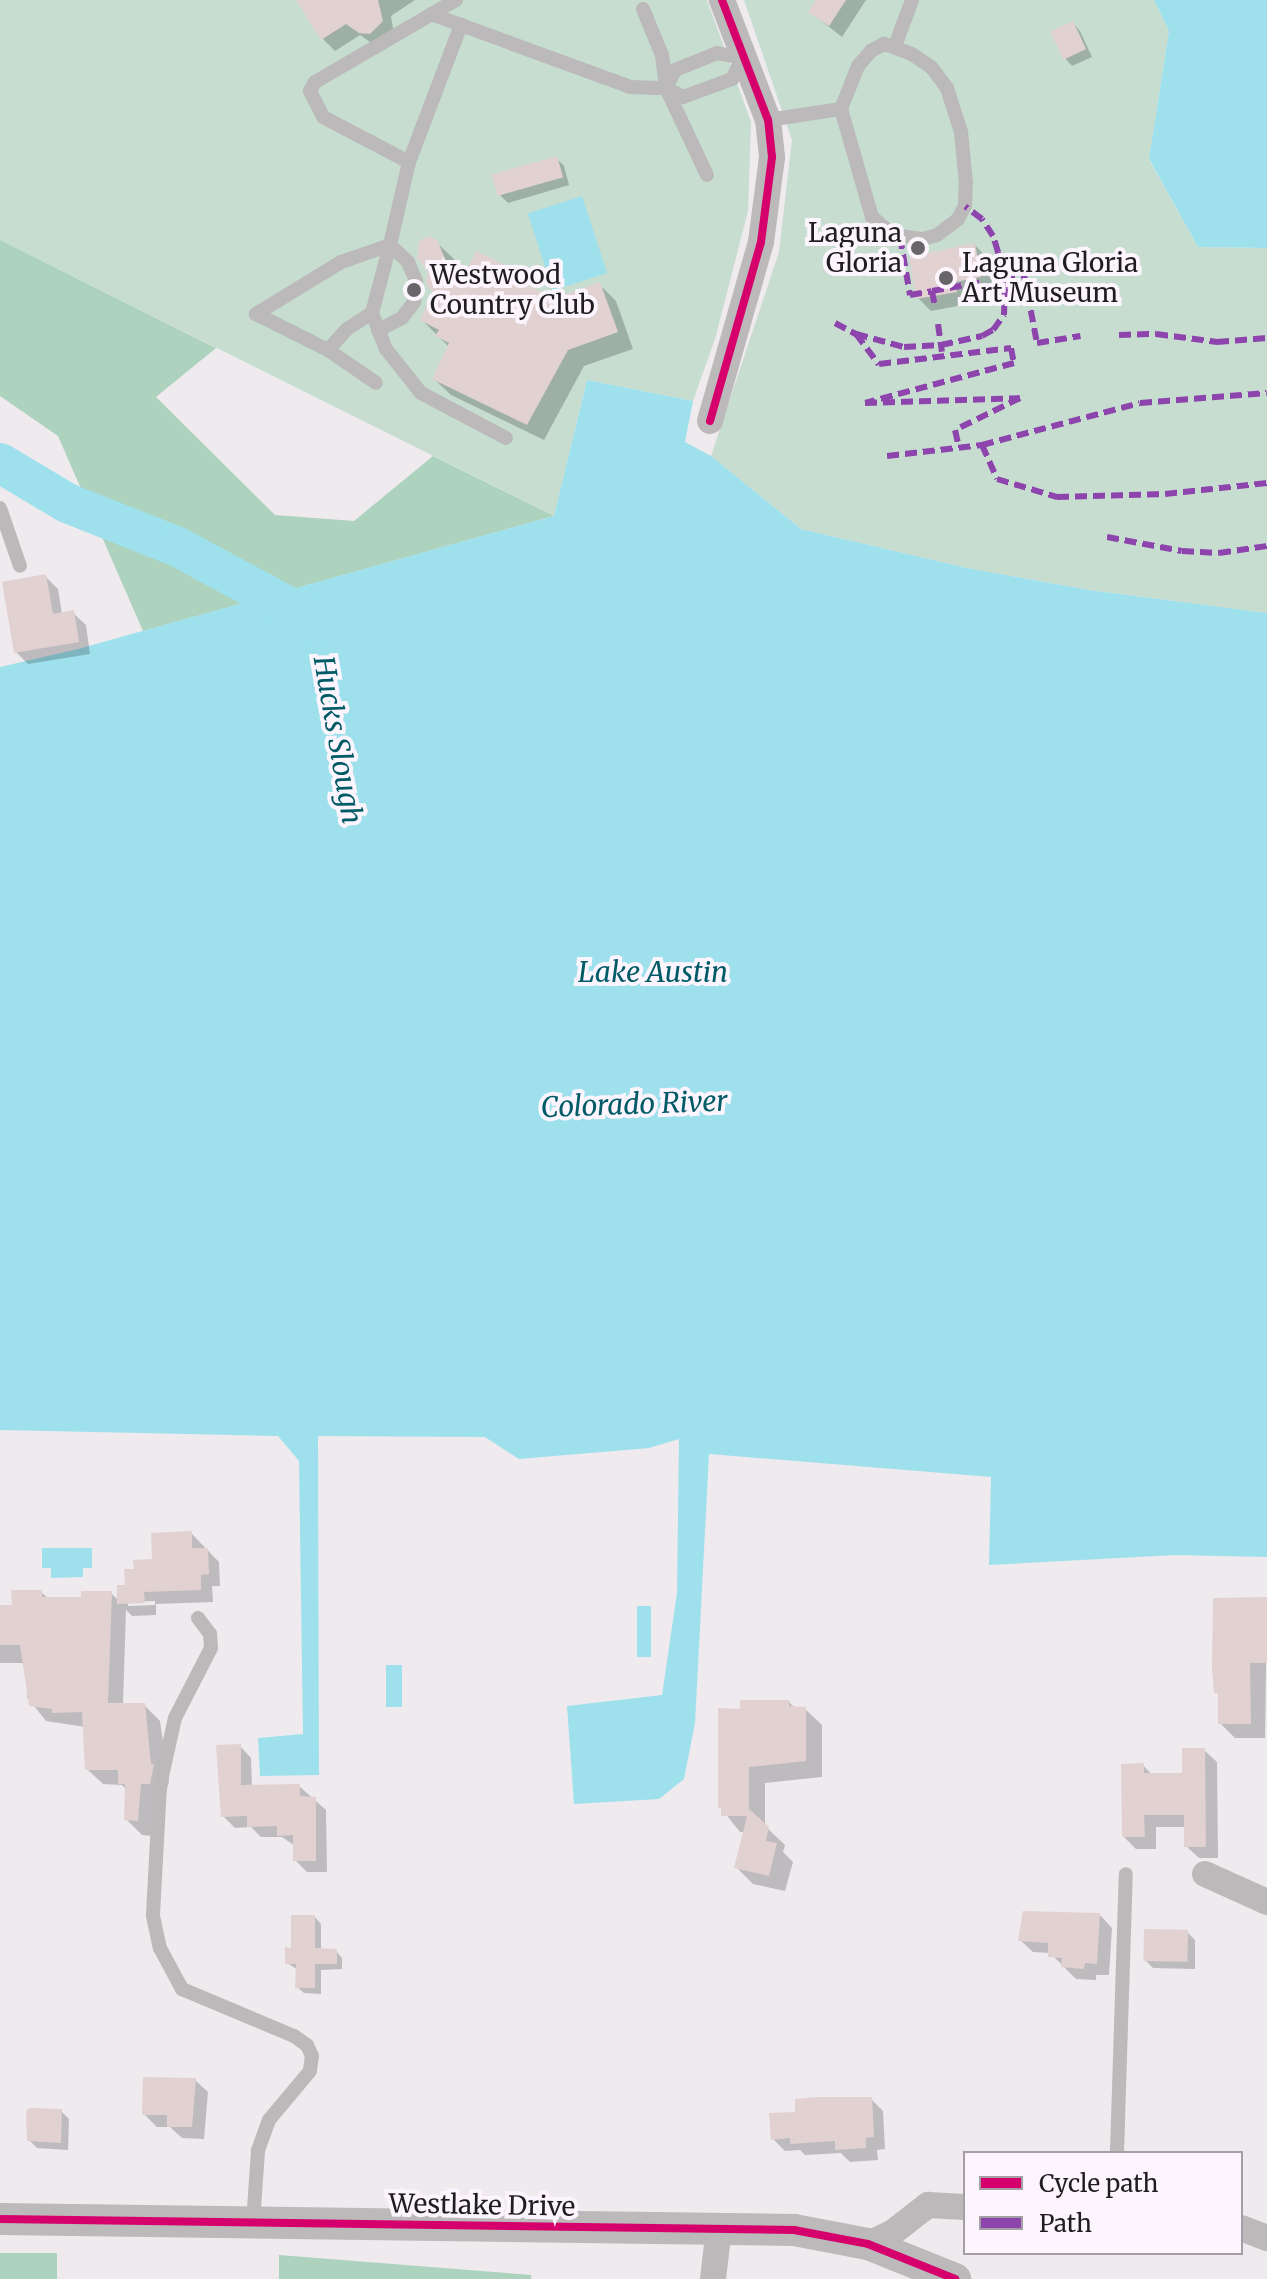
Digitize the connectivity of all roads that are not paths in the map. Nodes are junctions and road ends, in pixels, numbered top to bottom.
1 (456, 0) edge
2 (722, 0) edge
3 (912, 0) edge
4 (643, 9) dead end
5 (431, 14) junction
6 (461, 25) junction
7 (895, 46) junction
8 (742, 58) junction
9 (666, 88) junction
10 (841, 109) junction
11 (768, 120) junction
12 (409, 162) junction
13 (707, 175) dead end
14 (390, 245) junction
15 (372, 313) junction
16 (378, 330) junction
17 (328, 350) junction
18 (376, 383) dead end
19 (710, 421) dead end
20 (506, 438) dead end
21 (0, 508) edge
22 (20, 566) dead end
23 (198, 1618) dead end
24 (1126, 1874) dead end
25 (1205, 1874) dead end
26 (1267, 1902) edge
27 (1117, 2151) edge
28 (963, 2207) edge
29 (0, 2219) edge
30 (253, 2223) junction
31 (719, 2228) junction
32 (1243, 2229) edge
33 (1267, 2238) edge
34 (868, 2244) junction
35 (713, 2279) edge
36 (955, 2279) edge

1 - 5 lane
2 - 8 street
3 - 7 lane
4 - 9 lane
5 - 6 lane
5 - 12 lane
6 - 9 lane
6 - 12 lane
7 - 10 lane
7 - 10 lane
8 - 9 lane
8 - 9 lane
8 - 11 street
9 - 13 lane
10 - 11 lane
11 - 19 street
12 - 14 lane
14 - 15 lane
14 - 16 lane
14 - 17 lane
15 - 16 lane
15 - 17 lane
16 - 20 lane
17 - 18 lane
21 - 22 lane
23 - 30 lane
24 - 27 lane
25 - 26 street
28 - 34 street
29 - 30 street, Westlake Drive
30 - 31 street, Westlake Drive
31 - 34 street, Westlake Drive
31 - 35 street
32 - 33 street
34 - 36 street, Westlake Drive

